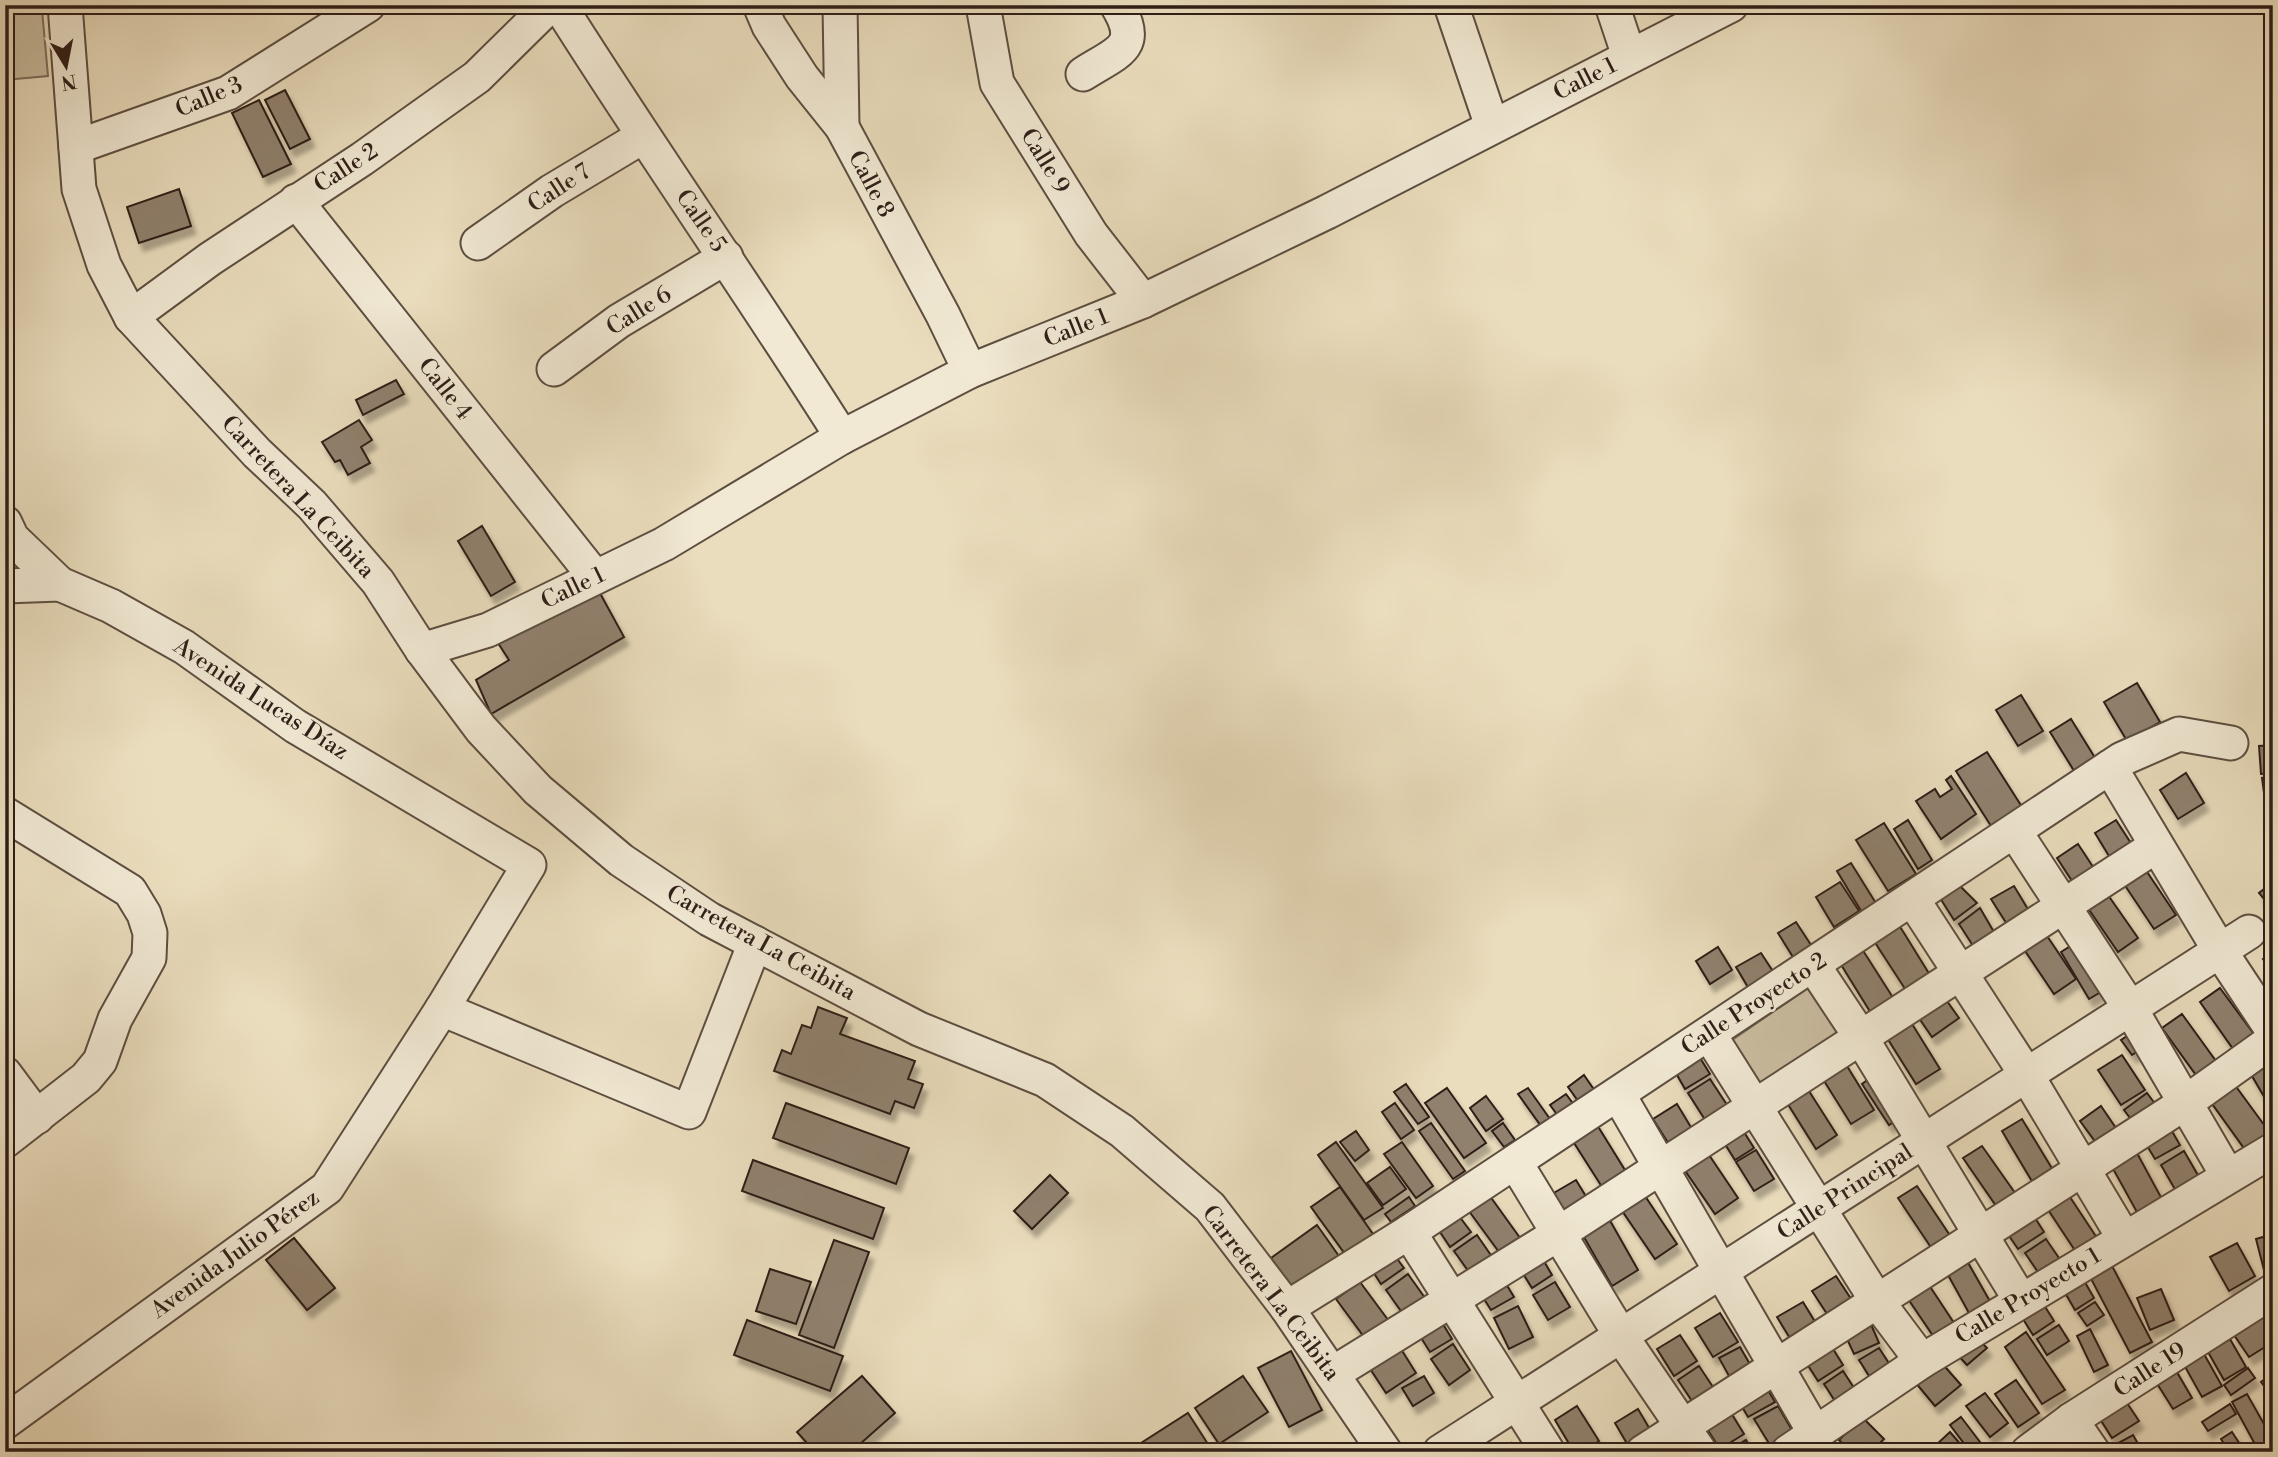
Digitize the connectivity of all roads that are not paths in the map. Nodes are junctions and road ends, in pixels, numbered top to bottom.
1 (65, 5) edge
2 (368, 5) edge
3 (550, 5) edge
4 (559, 5) edge
5 (760, 5) edge
6 (840, 5) edge
7 (983, 5) edge
8 (1117, 5) edge
9 (1451, 5) edge
10 (1612, 5) edge
11 (1731, 5) edge
12 (1629, 56) junction
13 (1083, 74) dead end
14 (1492, 126) junction
15 (842, 127) junction
16 (642, 137) junction
17 (76, 147) junction
18 (296, 201) junction
19 (478, 243) dead end
20 (726, 257) junction
21 (1143, 301) junction
22 (131, 317) junction
23 (554, 369) dead end
24 (970, 370) junction
25 (842, 436) junction
26 (5, 523) edge
27 (595, 578) junction
28 (60, 584) junction
29 (5, 586) edge
30 (422, 650) junction
31 (2231, 743) dead end
32 (2110, 767) junction
33 (5, 814) edge
34 (2015, 832) junction
35 (2156, 846) junction
36 (530, 865) joint
37 (1913, 900) junction
38 (2062, 904) junction
39 (2249, 932) dead end
40 (755, 943) junction
41 (2220, 951) junction
42 (1813, 965) junction
43 (1959, 971) junction
44 (2130, 1008) junction
45 (442, 1009) junction
46 (2273, 1031) edge
47 (1709, 1034) junction
48 (1860, 1036) junction
49 (2273, 1040) edge
50 (5, 1074) edge
51 (2026, 1074) junction
52 (1618, 1094) junction
53 (2185, 1103) junction
54 (1753, 1106) junction
55 (37, 1117) junction
56 (5, 1141) edge
57 (1923, 1142) junction
58 (2273, 1150) edge
59 (1515, 1162) junction
60 (1659, 1167) junction
61 (2082, 1168) junction
62 (2228, 1176) junction
63 (1818, 1209) junction
64 (1409, 1232) junction
65 (1558, 1234) junction
66 (1980, 1237) junction
67 (2124, 1238) junction
68 (1721, 1271) junction
69 (2273, 1291) edge
70 (1452, 1300) junction
71 (1877, 1301) junction
72 (2021, 1301) junction
73 (1287, 1308) junction
74 (1620, 1336) junction
75 (1922, 1361) junction
76 (1776, 1364) junction
77 (1332, 1374) junction
78 (1517, 1402) junction
79 (2071, 1420) junction
80 (5, 1422) edge
81 (1815, 1433) junction
82 (1692, 1438) edge
83 (1385, 1452) edge
84 (1440, 1452) edge
85 (1548, 1452) edge
86 (1643, 1452) edge
87 (1788, 1452) edge
88 (2028, 1452) edge
89 (2093, 1452) edge

1 - 17 street, Carretera La Ceibita
2 - 17 street, Calle 3
3 - 18 street, Calle 2
4 - 16 street, Calle 5
5 - 15 street, Calle 8
6 - 15 street
7 - 21 street, Calle 9
8 - 13 street
9 - 14 street
10 - 12 street
11 - 12 street, Calle 1
12 - 14 street, Calle 1
14 - 21 street, Calle 1
15 - 24 street, Calle 8
16 - 19 street, Calle 7
16 - 20 street, Calle 5
17 - 22 street, Carretera La Ceibita
18 - 22 street, Calle 2
18 - 27 street, Calle 4
20 - 23 street, Calle 6
20 - 25 street, Calle 5
21 - 24 street, Calle 1
22 - 30 street, Carretera La Ceibita
24 - 25 street, Calle 1
25 - 27 street, Calle 1
26 - 28 street, Avenida Lucas Díaz
27 - 30 street, Calle 1
28 - 29 street
28 - 36 street, Avenida Lucas Díaz
30 - 40 street, Carretera La Ceibita
31 - 32 street, Calle Proyecto 2
32 - 34 street, Calle Proyecto 2
32 - 35 street
33 - 55 street
34 - 37 street, Calle Proyecto 2
34 - 38 street
35 - 38 street
35 - 41 street
36 - 45 street, Avenida Julio Pérez
37 - 42 street, Calle Proyecto 2
37 - 43 street
38 - 43 street
38 - 44 street
39 - 41 street, Calle Principal
40 - 45 street
40 - 73 street, Carretera La Ceibita
41 - 44 street, Calle Principal
41 - 46 street
42 - 47 street, Calle Proyecto 2
42 - 48 street
43 - 48 street
43 - 51 street
44 - 51 street, Calle Principal
44 - 53 street
45 - 80 street, Avenida Julio Pérez
47 - 52 street, Calle Proyecto 2
47 - 54 street
48 - 54 street
48 - 57 street
49 - 53 street
50 - 55 street
51 - 57 street, Calle Principal
51 - 61 street
52 - 59 street, Calle Proyecto 2
52 - 60 street
53 - 61 street
53 - 62 street
54 - 60 street
54 - 63 street
55 - 56 street
57 - 63 street, Calle Principal
57 - 66 street
58 - 62 street, Calle Proyecto 1
59 - 64 street, Calle Proyecto 2
59 - 65 street
60 - 65 street
60 - 68 street
61 - 66 street
61 - 67 street
62 - 67 street, Calle Proyecto 1
63 - 68 street, Calle Principal
63 - 71 street
64 - 70 street
64 - 73 street, Calle Proyecto 2
65 - 70 street
65 - 74 street
66 - 71 street
66 - 72 street
67 - 72 street, Calle Proyecto 1
68 - 74 street, Calle Principal
68 - 76 street
69 - 79 street, Calle 19
70 - 77 street
70 - 78 street
71 - 75 street
71 - 76 street
72 - 75 street, Calle Proyecto 1
73 - 77 street, Carretera La Ceibita
74 - 78 street, Calle Principal
74 - 82 street
75 - 81 street, Calle Proyecto 1
76 - 81 street
76 - 82 street
77 - 83 street, Carretera La Ceibita
78 - 84 street, Calle Principal
78 - 85 street
79 - 88 street, Calle 19
79 - 89 street
81 - 87 street, Calle Proyecto 1
82 - 86 street

